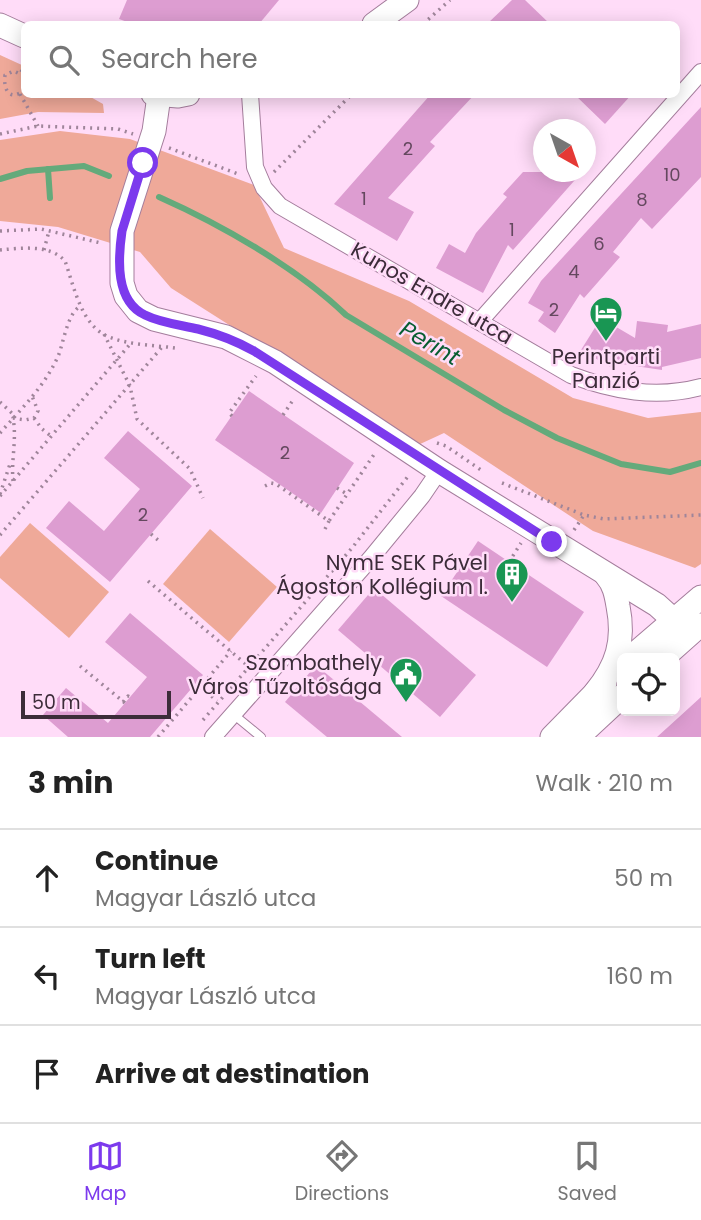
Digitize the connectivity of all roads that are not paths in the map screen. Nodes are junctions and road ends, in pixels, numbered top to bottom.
1 (407, 0) edge
2 (378, 21) edge
3 (0, 25) edge
4 (21, 35) edge
5 (701, 72) edge
6 (680, 96) edge
7 (156, 98) edge
8 (250, 98) edge
9 (678, 98) edge
10 (480, 321) junction
11 (701, 387) edge
12 (439, 471) junction
13 (606, 575) junction
14 (701, 597) edge
15 (688, 626) edge
16 (639, 653) edge
17 (667, 653) edge
18 (617, 671) edge
19 (595, 693) junction
20 (617, 701) edge
21 (233, 715) junction
22 (213, 737) edge
23 (261, 737) edge
24 (552, 737) edge
25 (578, 737) edge

1 - 2 street
3 - 4 street
5 - 6 street
7 - 12 street
8 - 10 street, Kunos Endre utca
9 - 10 street
10 - 11 street, Kunos Endre utca
12 - 13 street
12 - 21 street
13 - 15 street
13 - 19 street
14 - 15 street
15 - 16 street
15 - 17 street
18 - 19 street
19 - 24 street
20 - 25 street
21 - 22 street
21 - 23 lane

